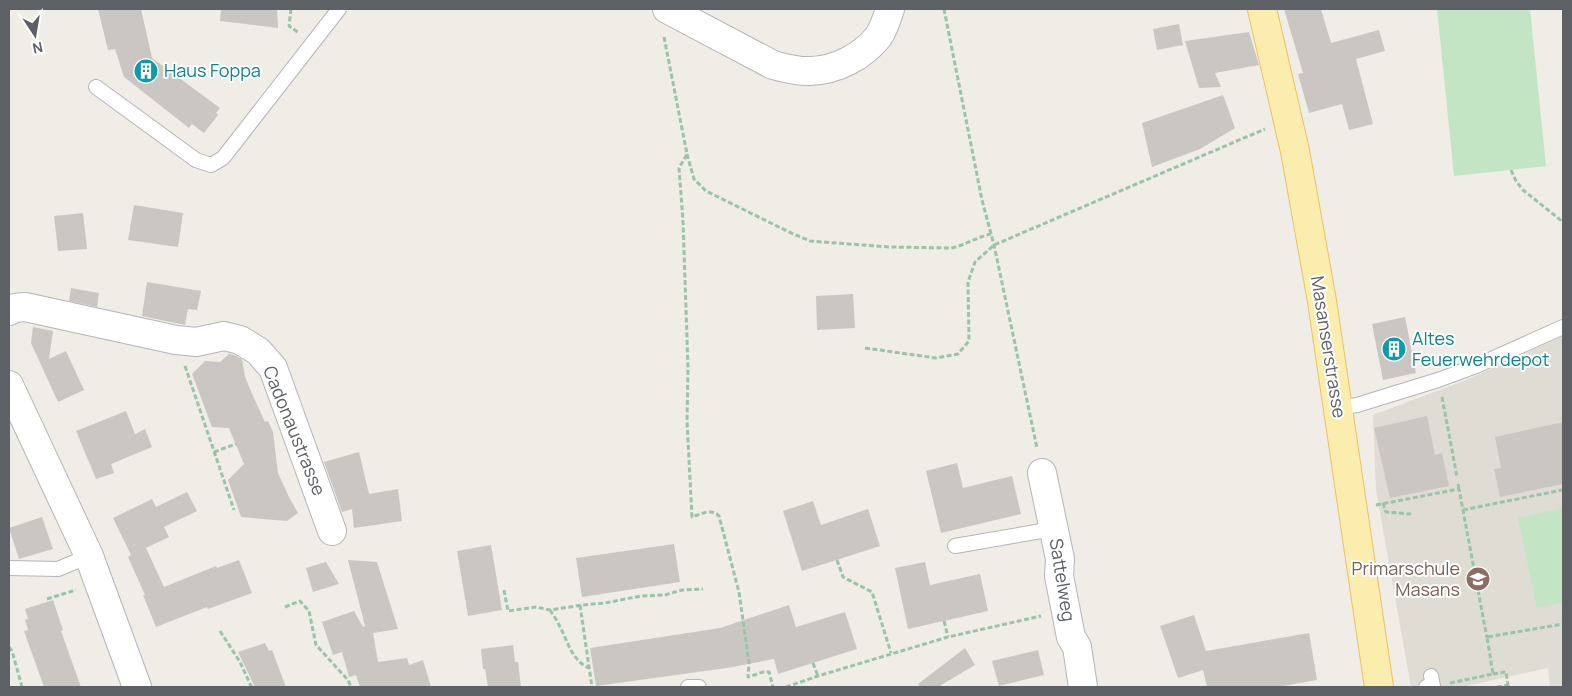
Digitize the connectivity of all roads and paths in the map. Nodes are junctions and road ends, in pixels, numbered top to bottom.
1 (291, 9) edge
2 (340, 9) edge
3 (890, 9) edge
4 (944, 9) edge
5 (1262, 9) edge
6 (665, 21) edge
7 (313, 43) junction
8 (96, 87) dead end
9 (1288, 119) junction
10 (687, 154) junction
11 (1511, 170) dead end
12 (1563, 222) edge
13 (991, 234) junction
14 (994, 245) junction
15 (9, 311) edge
16 (1563, 327) edge
17 (176, 340) junction
18 (865, 348) dead end
19 (1438, 380) junction
20 (9, 386) edge
21 (1338, 408) junction
22 (236, 444) dead end
23 (214, 452) junction
24 (1042, 473) joint
25 (1457, 477) dead end
26 (1458, 484) dead end
27 (1459, 489) junction
28 (1562, 490) edge
29 (1383, 503) junction
30 (1375, 505) dead end
31 (234, 510) dead end
32 (1463, 510) junction
33 (1410, 514) dead end
34 (1053, 529) junction
35 (332, 531) dead end
36 (955, 546) dead end
37 (89, 556) junction
38 (838, 560) dead end
39 (9, 568) edge
40 (703, 589) dead end
41 (79, 590) dead end
42 (504, 590) dead end
43 (47, 600) dead end
44 (580, 605) junction
45 (285, 607) dead end
46 (550, 610) junction
47 (1066, 610) junction
48 (944, 621) dead end
49 (1563, 624) edge
50 (220, 631) dead end
51 (948, 637) junction
52 (1487, 638) junction
53 (9, 647) edge
54 (891, 653) junction
55 (813, 663) dead end
56 (589, 668) junction
57 (1493, 674) junction
58 (818, 676) junction
59 (1449, 683) dead end
60 (253, 685) dead end
61 (1509, 686) edge
62 (22, 687) edge
63 (136, 687) edge
64 (351, 687) edge
65 (592, 687) edge
66 (688, 687) edge
67 (699, 687) edge
68 (774, 687) edge
69 (786, 687) edge
70 (1083, 687) edge
71 (1379, 687) edge
72 (1497, 687) edge

1 - 7 path
2 - 7 lane
3 - 6 street
4 - 13 path
5 - 9 main road, Masanserstrasse
6 - 10 path
7 - 8 lane
9 - 14 path
9 - 21 main road, Masanserstrasse
10 - 13 path
10 - 68 path
11 - 12 path
13 - 14 path
14 - 18 path
14 - 24 path
15 - 17 street, Cadonaustrasse
16 - 19 lane
17 - 23 path
17 - 35 street, Cadonaustrasse
19 - 21 lane
19 - 25 path
20 - 37 street
21 - 71 main road, Masanserstrasse
22 - 23 path
23 - 31 path
24 - 34 street, Sattelweg
26 - 27 path
27 - 29 path
27 - 32 path
28 - 32 path
29 - 30 path
29 - 33 path
32 - 52 path
34 - 36 lane
34 - 47 street, Sattelweg
37 - 39 lane
37 - 63 street
38 - 54 path
40 - 44 path
41 - 43 path
42 - 46 path
44 - 46 path
44 - 56 path
45 - 64 path
46 - 56 path
47 - 51 path
47 - 70 street, Sattelweg
48 - 51 path
49 - 52 path
50 - 60 path
51 - 54 path
52 - 57 path
53 - 62 path
54 - 58 path
55 - 58 path
56 - 65 path
57 - 59 path
57 - 61 path
58 - 69 path
61 - 72 path
66 - 67 lane

